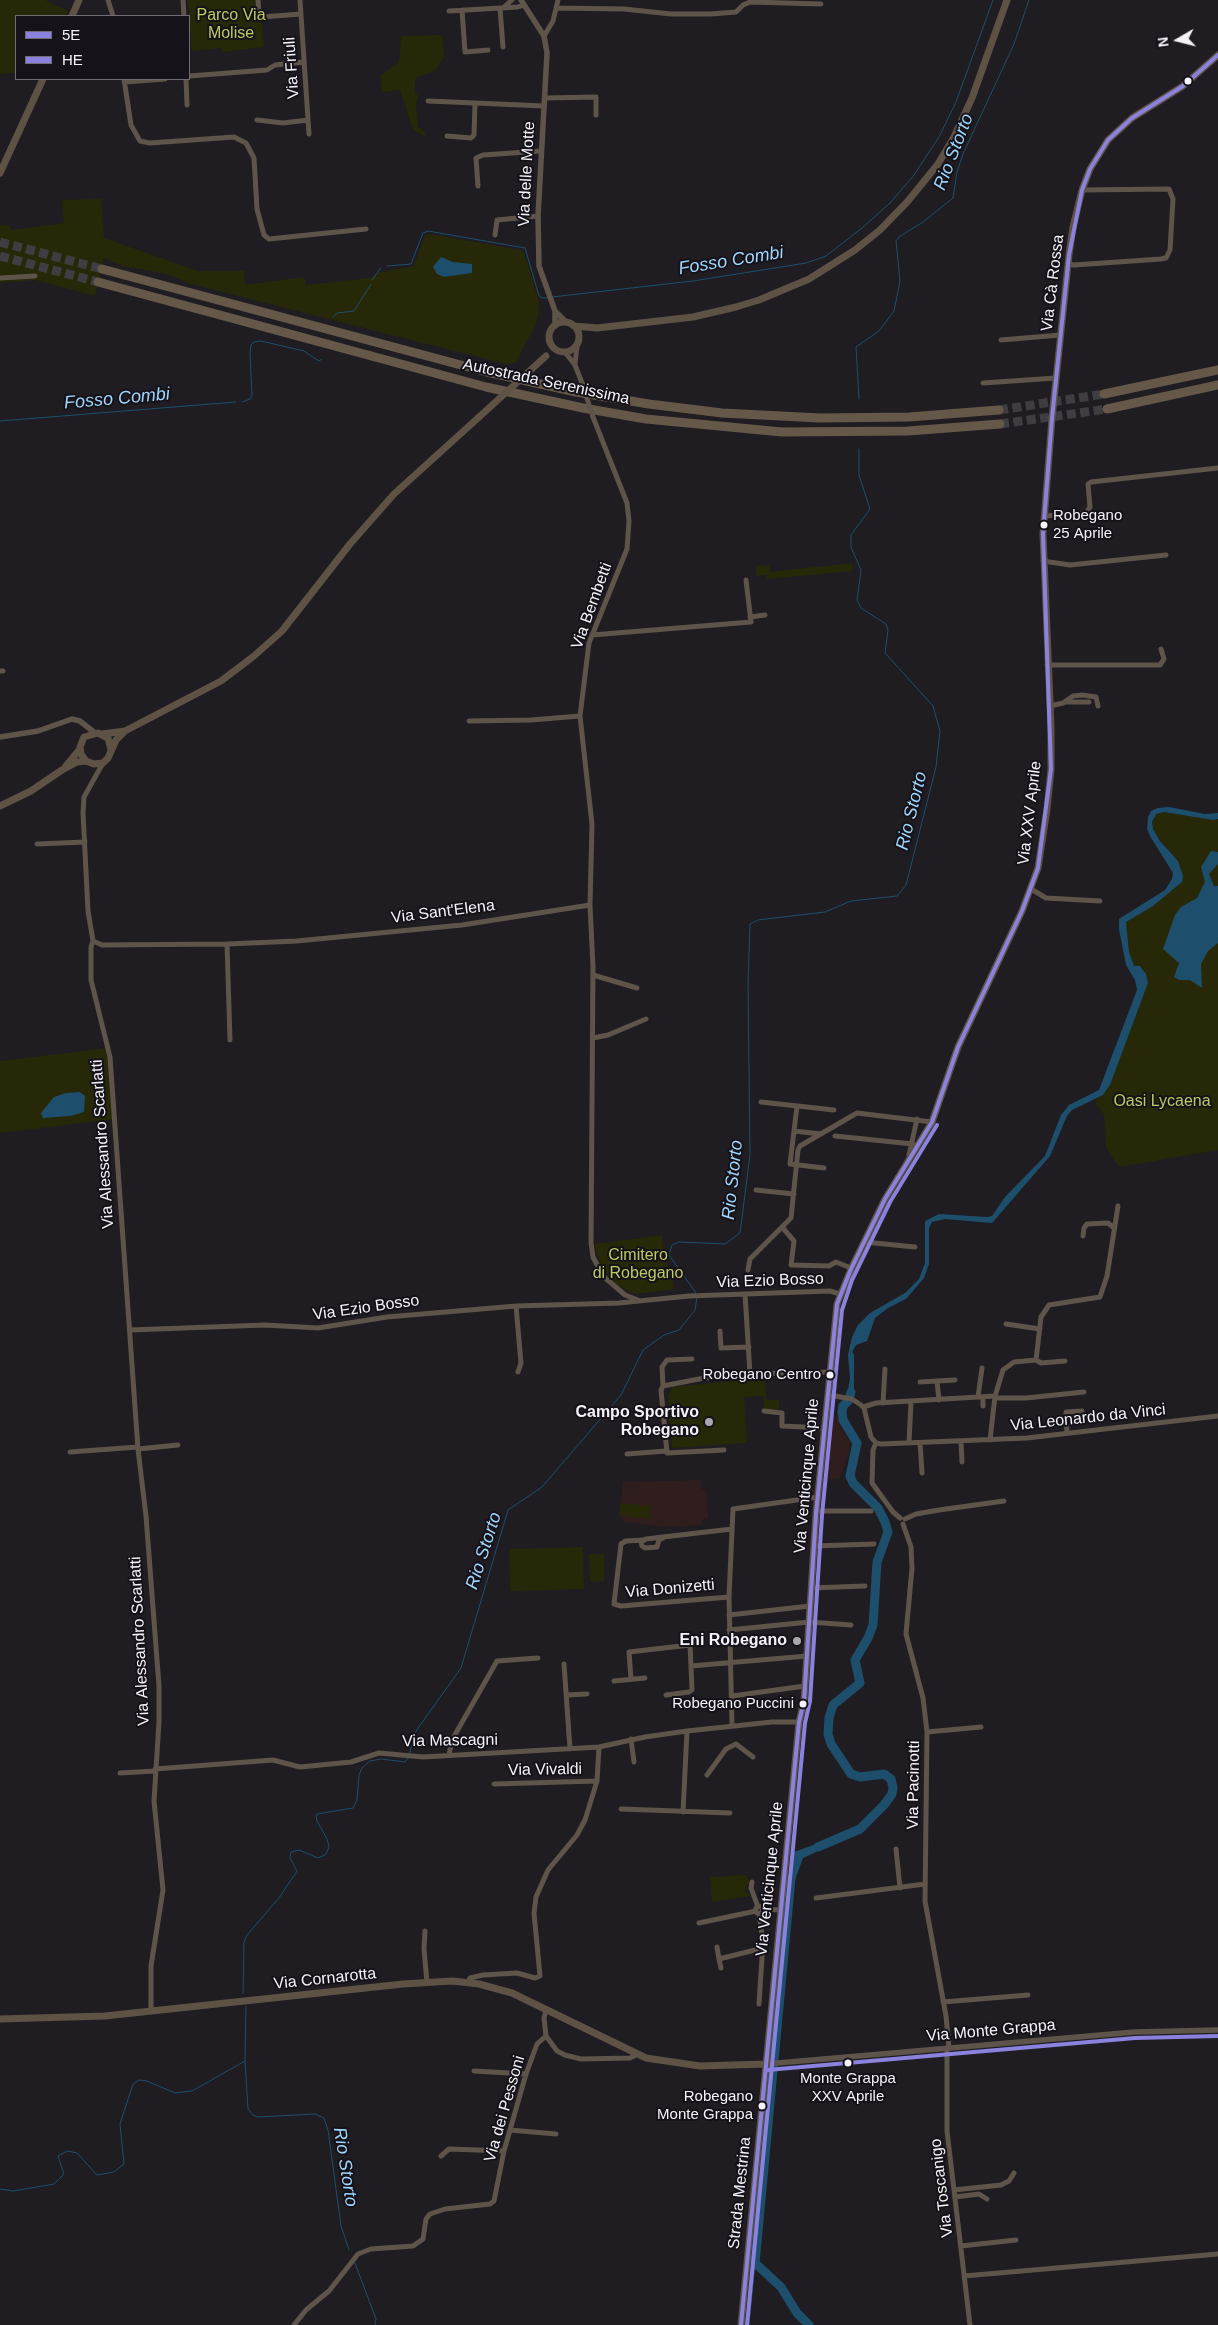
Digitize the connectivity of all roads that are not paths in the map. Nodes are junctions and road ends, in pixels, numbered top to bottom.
1 (80, 0) edge
2 (108, 0) edge
3 (183, 0) edge
4 (258, 0) edge
5 (300, 0) edge
6 (512, 0) edge
7 (558, 0) edge
8 (1007, 0) edge
9 (522, 2) edge
10 (821, 4) dead end
11 (501, 8) junction
12 (556, 8) junction
13 (462, 10) junction
14 (449, 11) dead end
15 (301, 14) junction
16 (72, 15) edge
17 (113, 15) edge
18 (184, 15) edge
19 (544, 36) junction
20 (503, 47) dead end
21 (488, 50) dead end
22 (1218, 55) edge
23 (304, 62) junction
24 (190, 78) edge
25 (43, 80) edge
26 (125, 80) edge
27 (188, 80) edge
28 (545, 98) junction
29 (428, 101) dead end
30 (475, 103) junction
31 (187, 105) dead end
32 (544, 106) junction
33 (596, 116) dead end
34 (256, 120) dead end
35 (308, 120) junction
36 (309, 134) dead end
37 (447, 136) dead end
38 (541, 151) junction
39 (0, 174) edge
40 (478, 186) dead end
41 (1082, 190) junction
42 (538, 216) junction
43 (366, 229) dead end
44 (494, 235) dead end
45 (1068, 264) junction
46 (102, 269) tunnel mouth
47 (34, 276) dead end
48 (0, 278) edge
49 (98, 282) tunnel mouth
50 (555, 311) junction
51 (570, 324) junction
52 (555, 326) junction
53 (597, 328) junction
54 (1060, 335) junction
55 (1001, 340) dead end
56 (551, 343) junction
57 (578, 343) junction
58 (562, 351) junction
59 (546, 356) junction
60 (575, 364) junction
61 (1218, 370) edge
62 (1056, 378) junction
63 (983, 383) dead end
64 (1218, 385) edge
65 (1104, 394) tunnel mouth
66 (1107, 409) tunnel mouth
67 (999, 410) tunnel mouth
68 (1000, 424) tunnel mouth
69 (1218, 468) edge
70 (1044, 516) junction
71 (1166, 555) dead end
72 (1042, 561) junction
73 (1043, 576) joint
74 (746, 580) dead end
75 (765, 615) dead end
76 (750, 617) junction
77 (592, 634) junction
78 (1161, 648) dead end
79 (1047, 665) junction
80 (1066, 702) junction
81 (1089, 702) dead end
82 (1050, 706) junction
83 (1098, 706) dead end
84 (580, 716) junction
85 (469, 721) dead end
86 (82, 723) junction
87 (125, 731) junction
88 (99, 734) junction
89 (0, 736) edge
90 (84, 737) junction
91 (80, 749) junction
92 (111, 750) junction
93 (88, 762) junction
94 (103, 763) junction
95 (62, 770) junction
96 (94, 779) junction
97 (0, 806) edge
98 (85, 842) junction
99 (37, 844) dead end
100 (1031, 889) junction
101 (1100, 901) dead end
102 (590, 905) junction
103 (93, 941) junction
104 (227, 944) junction
105 (593, 975) junction
106 (638, 988) dead end
107 (646, 1019) dead end
108 (593, 1038) junction
109 (230, 1040) dead end
110 (760, 1102) dead end
111 (797, 1106) junction
112 (834, 1110) dead end
113 (917, 1119) junction
114 (932, 1122) junction
115 (794, 1131) junction
116 (821, 1134) junction
117 (835, 1136) dead end
118 (912, 1144) junction
119 (908, 1162) junction
120 (796, 1166) junction
121 (824, 1168) dead end
122 (756, 1190) dead end
123 (794, 1194) junction
124 (1118, 1206) dead end
125 (782, 1227) junction
126 (1114, 1228) junction
127 (1083, 1236) dead end
128 (864, 1242) junction
129 (915, 1247) dead end
130 (851, 1268) junction
131 (748, 1270) dead end
132 (745, 1294) junction
133 (840, 1294) junction
134 (638, 1300) junction
135 (516, 1306) junction
136 (1006, 1324) dead end
137 (1040, 1329) junction
138 (130, 1330) junction
139 (720, 1331) dead end
140 (749, 1347) junction
141 (692, 1359) dead end
142 (1036, 1360) junction
143 (1064, 1362) dead end
144 (982, 1368) dead end
145 (885, 1369) dead end
146 (518, 1372) dead end
147 (830, 1372) junction
148 (750, 1374) junction
149 (955, 1380) dead end
150 (937, 1381) junction
151 (920, 1382) dead end
152 (663, 1386) junction
153 (1084, 1392) dead end
154 (829, 1395) junction
155 (980, 1397) junction
156 (995, 1397) junction
157 (939, 1400) junction
158 (911, 1402) junction
159 (883, 1403) junction
160 (983, 1406) dead end
161 (863, 1407) junction
162 (764, 1411) dead end
163 (1082, 1411) dead end
164 (1218, 1416) edge
165 (826, 1428) junction
166 (1067, 1433) junction
167 (961, 1440) junction
168 (990, 1440) junction
169 (920, 1442) junction
170 (876, 1443) junction
171 (909, 1443) junction
172 (178, 1446) dead end
173 (138, 1448) junction
174 (724, 1450) dead end
175 (666, 1451) junction
176 (70, 1452) dead end
177 (627, 1454) dead end
178 (962, 1462) dead end
179 (922, 1473) dead end
180 (818, 1497) junction
181 (1004, 1501) dead end
182 (816, 1511) junction
183 (871, 1511) dead end
184 (903, 1521) junction
185 (732, 1529) junction
186 (663, 1538) junction
187 (643, 1540) junction
188 (874, 1544) dead end
189 (814, 1546) junction
190 (865, 1586) dead end
191 (811, 1588) junction
192 (729, 1597) junction
193 (810, 1606) junction
194 (729, 1615) junction
195 (809, 1622) junction
196 (851, 1625) dead end
197 (729, 1630) junction
198 (807, 1656) junction
199 (538, 1658) dead end
200 (730, 1663) junction
201 (564, 1664) dead end
202 (691, 1666) junction
203 (645, 1678) dead end
204 (631, 1679) junction
205 (614, 1680) dead end
206 (805, 1686) junction
207 (587, 1694) dead end
208 (567, 1695) junction
209 (666, 1695) dead end
210 (732, 1696) junction
211 (799, 1722) junction
212 (732, 1726) junction
213 (981, 1727) dead end
214 (687, 1731) junction
215 (927, 1732) junction
216 (631, 1739) junction
217 (599, 1747) junction
218 (570, 1748) junction
219 (449, 1755) junction
220 (753, 1757) dead end
221 (634, 1762) dead end
222 (155, 1770) junction
223 (120, 1773) dead end
224 (707, 1775) dead end
225 (597, 1781) junction
226 (494, 1784) dead end
227 (621, 1809) dead end
228 (683, 1812) junction
229 (730, 1813) dead end
230 (896, 1849) dead end
231 (752, 1882) dead end
232 (925, 1884) junction
233 (900, 1888) junction
234 (816, 1898) dead end
235 (759, 1910) junction
236 (780, 1910) junction
237 (699, 1923) dead end
238 (425, 1931) dead end
239 (717, 1947) dead end
240 (763, 1948) junction
241 (719, 1959) junction
242 (721, 1968) dead end
243 (427, 1982) junction
244 (468, 1982) junction
245 (1028, 1995) dead end
246 (943, 2002) junction
247 (759, 2004) dead end
248 (546, 2010) junction
249 (151, 2011) junction
250 (0, 2019) edge
251 (1218, 2030) edge
252 (546, 2036) junction
253 (948, 2048) junction
254 (638, 2054) junction
255 (769, 2064) junction
256 (474, 2071) dead end
257 (526, 2074) junction
258 (510, 2130) junction
259 (556, 2134) dead end
260 (504, 2151) junction
261 (441, 2156) dead end
262 (1014, 2173) dead end
263 (954, 2190) junction
264 (955, 2197) junction
265 (987, 2199) dead end
266 (1016, 2240) dead end
267 (961, 2246) junction
268 (1218, 2254) edge
269 (964, 2276) junction
270 (294, 2325) edge
271 (741, 2325) edge
272 (970, 2325) edge

1 - 16 main road
2 - 17 street
3 - 18 street
4 - 15 street
5 - 15 street, Via Friuli
6 - 11 street
7 - 12 street
8 - 53 main road
9 - 11 street
9 - 19 street, Via delle Motte
10 - 12 street
11 - 13 street
11 - 20 street
12 - 19 street
13 - 14 street
13 - 21 street
15 - 23 street, Via Friuli
19 - 28 street, Via delle Motte
22 - 41 main road, Via Cà Rossa
23 - 24 street
23 - 35 street, Via Friuli
25 - 39 main road
26 - 43 street
27 - 31 street
28 - 32 street, Via delle Motte
28 - 33 street
29 - 30 street
30 - 32 street
30 - 37 street
32 - 38 street, Via delle Motte
34 - 35 street
35 - 36 street, Via Friuli
38 - 40 street
38 - 42 street, Via delle Motte
41 - 45 main road, Via Cà Rossa
41 - 45 street
42 - 44 street
42 - 50 street, Via delle Motte
45 - 54 main road, Via Cà Rossa
46 - 67 highway, Autostrada Serenissima
47 - 48 street
49 - 68 highway, Autostrada Serenissima
50 - 51 street
50 - 52 street
51 - 52 main road
51 - 53 main road
51 - 57 main road
52 - 56 main road
53 - 57 main road
54 - 55 street
54 - 62 main road, Via Cà Rossa
56 - 58 main road
56 - 59 main road
57 - 58 main road
57 - 60 street
58 - 59 main road
58 - 60 street
59 - 87 main road, bridge
60 - 77 street, Via Bembetti, bridge
61 - 65 highway
62 - 63 street
62 - 70 main road, Via Cà Rossa
64 - 66 highway
69 - 70 street
70 - 72 main road, Via Cà Rossa
71 - 72 street
72 - 73 main road, Via Cà Rossa
73 - 79 main road, Via XXV Aprile
74 - 76 street
75 - 76 street
76 - 77 street
77 - 84 street, Via Bembetti
78 - 79 street
79 - 82 main road, Via XXV Aprile
80 - 81 street
80 - 82 street
80 - 83 street
82 - 100 main road, Via XXV Aprile
84 - 85 street
84 - 102 street, Via Bembetti
86 - 88 street
86 - 89 street
86 - 90 street
87 - 88 main road
87 - 92 main road
88 - 90 main road
88 - 92 main road
90 - 91 main road
91 - 93 main road
91 - 95 main road
92 - 94 main road
93 - 94 main road
93 - 95 main road
93 - 96 street
94 - 96 street, Via Alessandro Scarlatti
95 - 97 main road
96 - 98 street, Via Alessandro Scarlatti
98 - 99 street
98 - 103 street, Via Alessandro Scarlatti
100 - 101 street
100 - 114 main road, Via XXV Aprile
102 - 104 street, Via Sant'Elena
102 - 105 street
103 - 104 street, Via Sant'Elena
103 - 138 street, Via Alessandro Scarlatti
104 - 109 street
105 - 106 street
105 - 108 street
107 - 108 street
108 - 134 street
110 - 111 street
111 - 112 street
111 - 115 street
113 - 114 street
113 - 116 street
113 - 118 street
114 - 119 main road, Via Venticinque Aprile
115 - 116 street
115 - 120 street
116 - 120 street
117 - 118 street
118 - 119 street
119 - 128 main road, Via Venticinque Aprile
120 - 121 street
120 - 123 street
122 - 123 street
123 - 125 street
124 - 126 street
125 - 130 street
125 - 131 street
126 - 127 street
126 - 137 street
128 - 129 street
128 - 130 main road, Via Venticinque Aprile
130 - 133 main road, Via Venticinque Aprile
132 - 133 street, Via Ezio Bosso
132 - 134 street, Via Ezio Bosso
132 - 140 street
133 - 147 main road, Via Venticinque Aprile
134 - 135 street, Via Ezio Bosso
135 - 138 street, Via Ezio Bosso
135 - 146 street
136 - 137 street
137 - 142 street
138 - 173 street, Via Alessandro Scarlatti
139 - 140 street
140 - 148 street
141 - 152 street
142 - 143 street
142 - 156 street
144 - 155 street
145 - 159 street
147 - 148 street
147 - 154 main road, Via Venticinque Aprile
148 - 152 street
149 - 150 street
150 - 151 street
150 - 157 street
152 - 175 street
153 - 156 street
154 - 161 street
154 - 165 main road, Via Venticinque Aprile
155 - 156 street
155 - 157 street
155 - 160 street
156 - 168 street
157 - 158 street
158 - 159 street
158 - 171 street
159 - 161 street
161 - 170 street
162 - 165 street, Via Venticinque Aprile
163 - 166 street
164 - 166 street, Via Leonardo da Vinci
165 - 180 main road, Via Venticinque Aprile
166 - 168 street, Via Leonardo da Vinci
167 - 168 street, Via Leonardo da Vinci
167 - 169 street, Via Leonardo da Vinci
167 - 178 street
169 - 171 street, Via Leonardo da Vinci
169 - 179 street
170 - 171 street, Via Leonardo da Vinci
170 - 184 street, Via Pacinotti
172 - 173 street
173 - 176 street
173 - 222 street, Via Alessandro Scarlatti
174 - 175 street
175 - 177 street
180 - 182 main road, Via Venticinque Aprile
180 - 185 street, Via Donizetti
181 - 184 street
182 - 183 street
182 - 189 main road, Via Venticinque Aprile
184 - 215 street, Via Pacinotti
185 - 186 street
185 - 192 street, Via Donizetti
186 - 187 street
186 - 187 street
187 - 192 street, Via Donizetti
188 - 189 street
189 - 191 main road, Via Venticinque Aprile
190 - 191 street
191 - 193 main road, Via Venticinque Aprile
192 - 194 street, Via Donizetti
193 - 194 street
193 - 195 main road, Via Venticinque Aprile
194 - 197 street, Via Donizetti
195 - 196 street
195 - 197 street
195 - 198 main road, Via Venticinque Aprile
197 - 200 street, Via Donizetti
198 - 200 street
198 - 206 main road, Via Venticinque Aprile
199 - 219 street
200 - 202 street
200 - 210 street, Via Donizetti
201 - 208 street
202 - 204 street
202 - 209 street
203 - 204 street
204 - 205 street
206 - 210 street
206 - 211 main road, Via Venticinque Aprile
207 - 208 street
208 - 218 street
210 - 212 street, Via Donizetti
211 - 212 street, Via Mascagni
211 - 236 main road, Via Venticinque Aprile
212 - 214 street, Via Mascagni
213 - 215 street
214 - 216 street, Via Mascagni
214 - 228 street
215 - 232 street, Via Pacinotti
216 - 217 street, Via Mascagni
216 - 221 street
217 - 218 street, Via Mascagni
217 - 225 street, Via Vivaldi
218 - 219 street, Via Mascagni
219 - 222 street, Via Mascagni
220 - 224 street
222 - 223 street, Via Mascagni
222 - 249 street, Via Alessandro Scarlatti
225 - 226 street, Via Vivaldi
225 - 244 street, Via Vivaldi
227 - 228 street
228 - 229 street
230 - 233 street
231 - 235 street
232 - 233 street
232 - 246 street, Via Pacinotti
233 - 234 street
235 - 236 street
235 - 237 street
235 - 240 street
236 - 255 main road, Via Venticinque Aprile
238 - 243 street
239 - 241 street
240 - 241 street
240 - 247 street
241 - 242 street
243 - 244 main road, Via Cornarotta
243 - 249 main road, Via Cornarotta
244 - 248 main road, Via Cornarotta
245 - 246 street
246 - 253 street, Via Pacinotti
248 - 252 street
248 - 254 main road, Via Cornarotta
249 - 250 main road, Via Cornarotta
251 - 253 street, Via Monte Grappa
252 - 254 street, Via Cornarotta
252 - 257 street, Via dei Pessoni
253 - 255 street, Via Monte Grappa
253 - 263 street, Via Toscanigo
254 - 255 main road, Via Cornarotta
255 - 271 main road, Strada Mestrina
256 - 257 street
257 - 258 street, Via dei Pessoni
258 - 259 street
258 - 260 street, Via dei Pessoni
260 - 261 street
260 - 270 street, Via dei Pessoni
262 - 263 street
263 - 264 street, Via Toscanigo
264 - 265 street
264 - 267 street, Via Toscanigo
266 - 267 street
267 - 269 street, Via Toscanigo
268 - 269 street
269 - 272 street, Via Toscanigo

